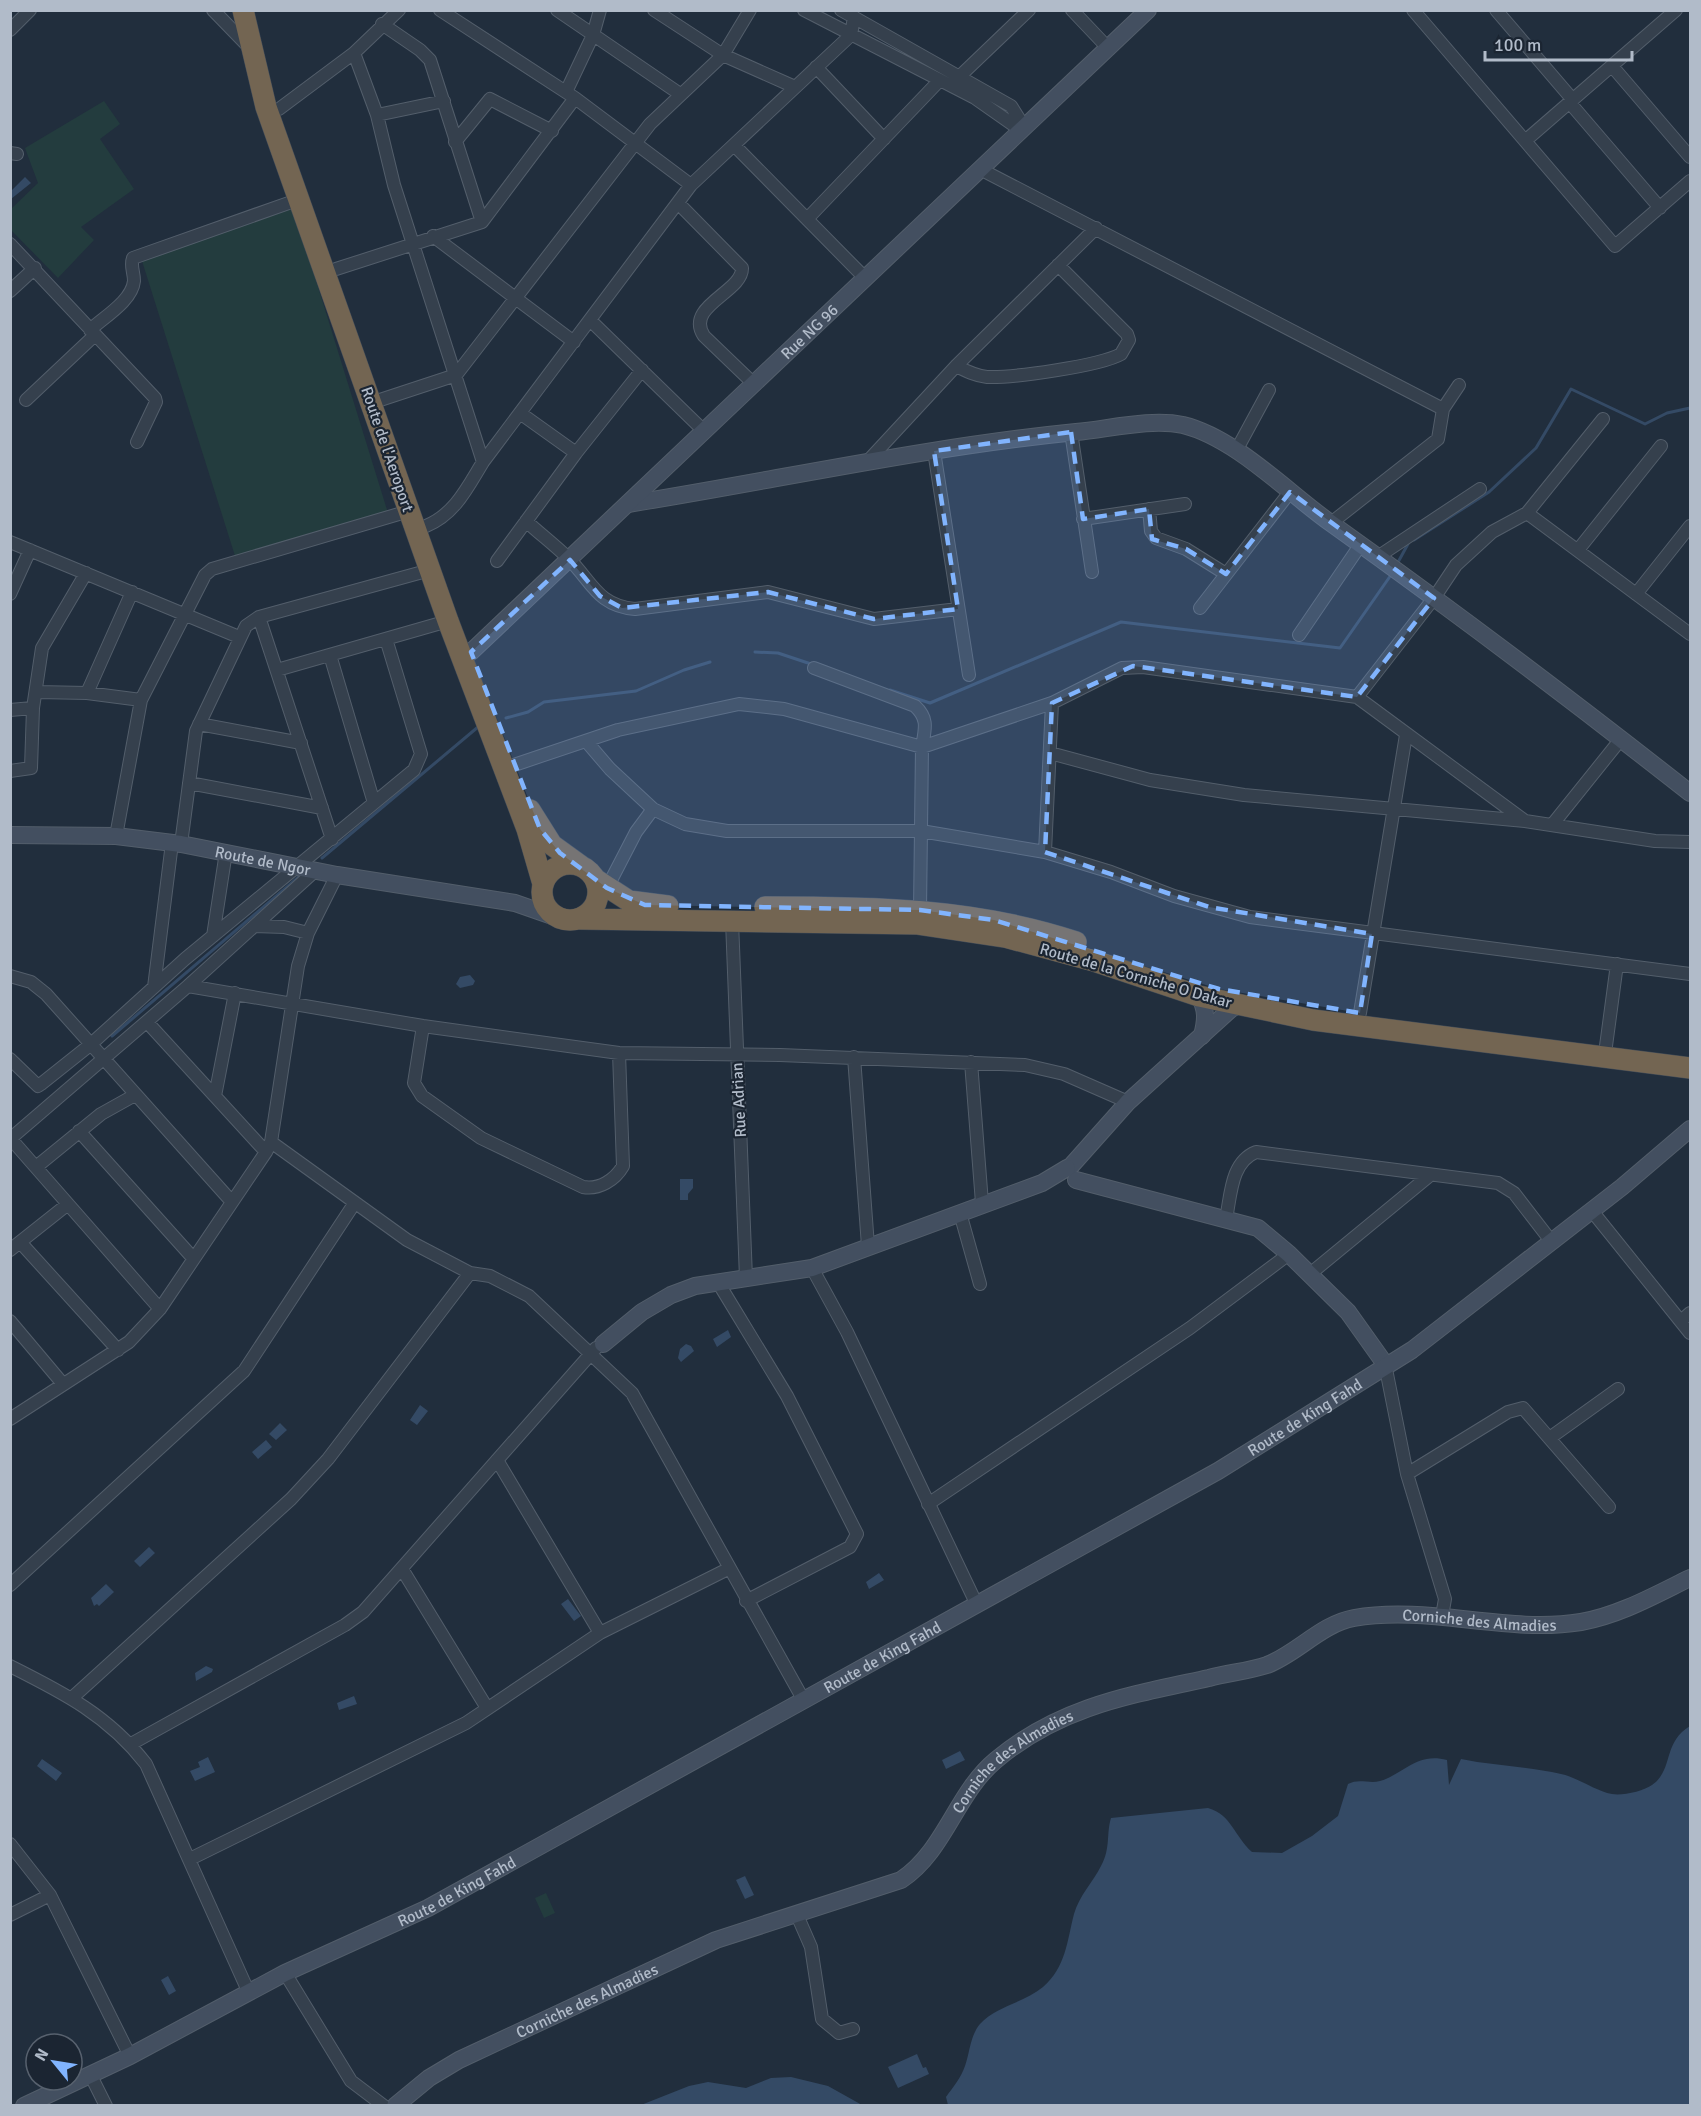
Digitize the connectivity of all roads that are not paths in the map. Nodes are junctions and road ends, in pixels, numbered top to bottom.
1 (30, 10) edge
2 (213, 10) edge
3 (243, 10) edge
4 (254, 10) edge
5 (399, 10) edge
6 (440, 10) edge
7 (557, 10) edge
8 (600, 10) edge
9 (654, 10) edge
10 (750, 10) edge
11 (804, 10) edge
12 (1029, 10) edge
13 (1072, 10) edge
14 (1148, 10) edge
15 (1413, 10) edge
16 (1496, 10) edge
17 (1676, 10) edge
18 (847, 13) edge
19 (382, 24) junction
20 (10, 30) edge
21 (851, 34) junction
22 (593, 35) junction
23 (250, 48) junction
24 (1109, 49) junction
25 (354, 53) junction
26 (723, 55) junction
27 (1612, 66) junction
28 (816, 67) junction
29 (960, 76) junction
30 (940, 80) junction
31 (795, 87) junction
32 (680, 94) junction
33 (570, 95) junction
34 (444, 101) junction
35 (1571, 101) junction
36 (279, 109) junction
37 (377, 115) junction
38 (1021, 130) junction
39 (552, 131) junction
40 (884, 139) junction
41 (1525, 141) junction
42 (455, 142) junction
43 (634, 144) junction
44 (734, 145) junction
45 (1690, 157) edge
46 (982, 170) junction
47 (1690, 181) edge
48 (691, 185) junction
49 (300, 199) junction
50 (678, 203) junction
51 (1660, 208) junction
52 (807, 219) junction
53 (482, 222) junction
54 (1096, 228) junction
55 (433, 236) junction
56 (10, 243) edge
57 (414, 243) junction
58 (1058, 265) junction
59 (35, 268) junction
60 (336, 269) junction
61 (866, 279) junction
62 (10, 291) edge
63 (517, 299) junction
64 (590, 320) junction
65 (93, 332) junction
66 (574, 342) junction
67 (956, 366) junction
68 (642, 370) junction
69 (456, 375) junction
70 (755, 385) junction
71 (1459, 385) dead end
72 (1269, 390) dead end
73 (26, 400) dead end
74 (380, 400) junction
75 (1443, 409) junction
76 (520, 413) junction
77 (1603, 419) dead end
78 (705, 432) junction
79 (1071, 432) junction
80 (137, 442) dead end
81 (1661, 446) dead end
82 (934, 451) junction
83 (1236, 451) junction
84 (576, 453) junction
85 (483, 462) junction
86 (865, 464) junction
87 (1480, 489) dead end
88 (1290, 492) junction
89 (628, 504) junction
90 (1185, 504) dead end
91 (1149, 509) junction
92 (409, 511) junction
93 (1527, 513) junction
94 (1083, 519) junction
95 (526, 521) junction
96 (1331, 523) junction
97 (426, 526) junction
98 (1690, 526) edge
99 (10, 542) edge
100 (1361, 544) junction
101 (30, 550) junction
102 (1578, 550) junction
103 (1381, 557) junction
104 (570, 560) junction
105 (497, 561) dead end
106 (430, 570) junction
107 (1092, 572) dead end
108 (86, 573) junction
109 (1226, 574) junction
110 (132, 592) junction
111 (10, 594) edge
112 (1636, 594) junction
113 (1434, 598) junction
114 (1200, 608) dead end
115 (958, 609) junction
116 (185, 614) junction
117 (260, 617) junction
118 (448, 621) junction
119 (1690, 634) edge
120 (1299, 635) dead end
121 (239, 637) junction
122 (386, 639) junction
123 (471, 652) junction
124 (330, 655) junction
125 (814, 668) dead end
126 (277, 670) junction
127 (969, 675) dead end
128 (37, 692) junction
129 (87, 693) junction
130 (1357, 697) junction
131 (141, 700) junction
132 (1052, 703) junction
133 (33, 708) junction
134 (10, 710) edge
135 (199, 724) junction
136 (1406, 735) junction
137 (1621, 739) junction
138 (586, 741) junction
139 (301, 743) junction
140 (922, 747) junction
141 (1050, 753) junction
142 (514, 765) junction
143 (10, 771) edge
144 (189, 783) junction
145 (1690, 793) edge
146 (374, 802) junction
147 (322, 808) junction
148 (653, 809) junction
149 (1394, 810) junction
150 (1525, 821) junction
151 (1552, 825) junction
152 (921, 831) junction
153 (10, 835) edge
154 (116, 836) junction
155 (332, 839) junction
156 (1690, 842) edge
157 (177, 844) junction
158 (225, 852) junction
159 (1044, 852) junction
160 (308, 868) junction
161 (337, 874) junction
162 (594, 878) junction
163 (543, 886) junction
164 (514, 903) junction
165 (920, 910) junction
166 (558, 918) junction
167 (579, 919) junction
168 (732, 921) junction
169 (254, 926) junction
170 (308, 933) junction
171 (1372, 934) junction
172 (213, 936) junction
173 (1617, 964) junction
174 (1690, 974) edge
175 (10, 975) edge
176 (188, 986) junction
177 (154, 987) junction
178 (235, 993) junction
179 (1199, 996) junction
180 (292, 1002) junction
181 (1239, 1005) junction
182 (1360, 1013) junction
183 (147, 1022) junction
184 (423, 1026) junction
185 (1202, 1036) junction
186 (90, 1045) junction
187 (1606, 1046) junction
188 (619, 1053) junction
189 (736, 1055) junction
190 (1690, 1056) edge
191 (854, 1057) junction
192 (10, 1059) edge
193 (104, 1059) junction
194 (971, 1062) junction
195 (1690, 1068) edge
196 (135, 1095) junction
197 (214, 1095) junction
198 (1128, 1102) junction
199 (1690, 1129) edge
200 (79, 1131) junction
201 (11, 1139) edge
202 (269, 1147) junction
203 (36, 1167) junction
204 (1072, 1170) junction
205 (1429, 1176) junction
206 (232, 1202) junction
207 (982, 1203) junction
208 (68, 1204) junction
209 (354, 1204) junction
210 (1592, 1211) junction
211 (960, 1213) junction
212 (1226, 1219) junction
213 (1551, 1240) junction
214 (15, 1246) edge
215 (868, 1246) junction
216 (1289, 1254) junction
217 (193, 1258) junction
218 (812, 1268) junction
219 (470, 1273) junction
220 (1310, 1274) junction
221 (746, 1278) junction
222 (719, 1284) junction
223 (981, 1284) dead end
224 (160, 1309) junction
225 (1686, 1317) edge
226 (10, 1321) edge
227 (1690, 1333) edge
228 (597, 1348) junction
229 (117, 1350) junction
230 (1385, 1364) junction
231 (63, 1384) junction
232 (1618, 1389) dead end
233 (12, 1416) edge
234 (1551, 1437) junction
235 (497, 1460) junction
236 (1407, 1474) junction
237 (928, 1504) junction
238 (1609, 1507) dead end
239 (402, 1569) junction
240 (728, 1569) junction
241 (1690, 1578) edge
242 (10, 1585) edge
243 (746, 1601) junction
244 (976, 1605) junction
245 (1442, 1616) junction
246 (600, 1633) junction
247 (10, 1666) edge
248 (73, 1697) junction
249 (803, 1700) junction
250 (487, 1708) junction
251 (131, 1744) junction
252 (10, 1844) edge
253 (190, 1859) junction
254 (50, 1895) junction
255 (10, 1915) edge
256 (797, 1915) junction
257 (285, 1973) junction
258 (249, 1993) junction
259 (853, 2029) dead end
260 (130, 2056) junction
261 (92, 2076) junction
262 (24, 2106) edge
263 (106, 2106) edge
264 (384, 2106) edge
265 (395, 2106) edge

1 - 20 street
2 - 23 street
3 - 23 highway, Route de l'Aeroport
4 - 36 highway, Route de l'Aeroport
5 - 19 street
6 - 33 street
7 - 22 street
8 - 22 street
9 - 26 street
10 - 26 street
11 - 21 street
12 - 29 street
13 - 24 street
14 - 24 street, Rue NG 96
15 - 41 street
16 - 35 street
17 - 27 street
18 - 21 street
18 - 29 street
19 - 25 street
19 - 34 street
21 - 28 street
21 - 30 street
22 - 32 street
22 - 33 street
23 - 49 highway, Route de l'Aeroport
24 - 38 street, Rue NG 96
25 - 36 street
25 - 37 street
26 - 31 street
26 - 32 street
27 - 35 street
27 - 45 street
28 - 31 street
28 - 40 street
29 - 38 street
30 - 38 street
30 - 40 street
31 - 44 street
32 - 43 street
33 - 39 street
33 - 43 street
34 - 37 street
34 - 42 street
35 - 41 street
35 - 51 street
36 - 60 highway, Route de l'Aeroport
37 - 57 street
38 - 46 street, Rue NG 96
39 - 42 street
39 - 53 street
40 - 52 street
41 - 51 street
42 - 53 street
43 - 48 street
43 - 63 street
44 - 48 street
44 - 52 street
46 - 54 street
46 - 61 street, Rue NG 96
47 - 51 street
48 - 50 street
49 - 65 street
49 - 92 highway, Route de l'Aeroport
50 - 64 street
50 - 70 street
52 - 61 street
53 - 55 street
54 - 58 street
54 - 75 street
55 - 57 street
55 - 63 street
56 - 59 street
57 - 60 street
57 - 69 street
58 - 67 street
58 - 67 street
59 - 62 street
59 - 65 street
60 - 74 highway, Route de l'Aeroport
61 - 70 street, Rue NG 96
63 - 66 street
63 - 69 street
64 - 66 street
64 - 68 street
65 - 73 street
65 - 80 street
66 - 76 street
67 - 86 street
68 - 78 street
68 - 84 street
69 - 74 street
69 - 85 street
70 - 78 street, Rue NG 96
71 - 75 street
72 - 83 street
74 - 97 highway, Route de l'Aeroport
75 - 96 street
76 - 84 street
76 - 85 street
77 - 93 street
78 - 89 street, Rue NG 96
79 - 82 street
79 - 83 street
79 - 94 street
81 - 102 street
82 - 86 street
82 - 115 street
83 - 88 street
84 - 95 street
85 - 97 street
86 - 89 street
87 - 103 street
88 - 96 street
88 - 109 street
89 - 104 street, Rue NG 96
90 - 91 street
91 - 94 street
91 - 109 street
92 - 106 highway, Route de l'Aeroport
92 - 116 street
93 - 102 street
93 - 113 street
94 - 107 street
95 - 104 street
95 - 105 street
96 - 100 street
97 - 123 highway, Route de l'Aeroport
98 - 112 street
99 - 101 street
100 - 103 street
100 - 120 street
101 - 108 street
101 - 111 street
102 - 112 street
103 - 113 street
104 - 115 street
104 - 123 street, Rue NG 96
106 - 117 street
106 - 118 highway, Route de l'Aeroport
108 - 110 street
108 - 128 street
109 - 114 street
110 - 116 street
110 - 129 street
112 - 119 street
113 - 130 street
113 - 137 street
115 - 127 street
116 - 121 street
116 - 131 street
117 - 121 street
117 - 126 street
118 - 122 street
118 - 163 highway, Route de l'Aeroport
121 - 135 street
122 - 124 street
122 - 146 street
123 - 142 highway, Route de l'Aeroport
124 - 126 street
124 - 146 street
125 - 140 street
126 - 139 street
128 - 129 street
128 - 133 street
129 - 131 street
130 - 132 street
130 - 136 street
131 - 154 street
132 - 140 street
132 - 141 street
133 - 134 street
133 - 143 street
135 - 139 street
135 - 144 street
136 - 149 street
136 - 150 street
137 - 145 street
137 - 151 street
138 - 140 street
138 - 142 street
138 - 148 street
139 - 147 street
140 - 152 street
141 - 149 street
141 - 159 street
142 - 162 highway, Route de l'Aeroport
144 - 147 street
144 - 157 street
146 - 155 street
147 - 155 street
148 - 152 street
148 - 162 street
149 - 150 street
149 - 171 street
150 - 151 street
151 - 156 street
152 - 159 street
152 - 165 street
153 - 154 street, Route de Ngor
154 - 157 street, Route de Ngor
155 - 160 street
157 - 158 street, Route de Ngor
157 - 177 street
158 - 160 street, Route de Ngor
158 - 172 street
159 - 171 street
160 - 161 street, Route de Ngor
160 - 169 street
160 - 172 street
161 - 164 street, Route de Ngor
161 - 170 street
162 - 163 highway
162 - 165 highway, Route de la Corniche O Dakar
162 - 167 highway
163 - 164 street
163 - 166 highway
164 - 166 street, Route de Ngor
165 - 182 highway, Route de la Corniche O Dakar
166 - 167 highway
167 - 168 highway, Route de la Corniche O Dakar
168 - 179 highway, Route de la Corniche O Dakar
168 - 189 street, Rue Adrian
169 - 170 street
169 - 176 street
170 - 180 street
171 - 173 street
171 - 182 street
172 - 177 street
173 - 174 street
173 - 187 street
175 - 186 street
176 - 178 street
176 - 183 street
177 - 186 street
178 - 180 street
178 - 197 street
179 - 181 highway, Route de la Corniche O Dakar
179 - 185 street
180 - 184 street
180 - 202 street
181 - 185 street
181 - 195 highway, Route de la Corniche O Dakar
182 - 187 highway, Route de la Corniche O Dakar
183 - 193 street
183 - 197 street
184 - 188 street
184 - 188 street
185 - 198 street
186 - 192 street
186 - 193 street
187 - 190 highway, Route de la Corniche O Dakar
188 - 189 street
189 - 191 street
189 - 221 street, Rue Adrian
191 - 194 street
191 - 215 street
193 - 196 street
193 - 201 street
194 - 198 street
194 - 207 street
196 - 200 street
196 - 206 street
197 - 202 street
198 - 204 street
199 - 210 street, Route de King Fahd
200 - 203 street
200 - 217 street
201 - 203 street
202 - 206 street
202 - 209 street
203 - 208 street
204 - 207 street
204 - 212 street
205 - 212 street
205 - 213 street
205 - 220 street
206 - 217 street
207 - 211 street
208 - 214 street
208 - 224 street
209 - 219 street
209 - 242 street
210 - 213 street, Route de King Fahd
210 - 225 street
211 - 215 street
211 - 223 street
212 - 216 street
213 - 230 street, Route de King Fahd
214 - 229 street
215 - 218 street
216 - 220 street
216 - 237 street
217 - 224 street
218 - 221 street
218 - 237 street
219 - 228 street
219 - 248 street
220 - 230 street
221 - 222 street
222 - 228 street
222 - 243 street
224 - 229 street
225 - 227 street
226 - 231 street
228 - 235 street
228 - 240 street
229 - 231 street
230 - 236 street
230 - 244 street, Route de King Fahd
231 - 233 street
232 - 234 street
234 - 236 street
234 - 238 street
235 - 239 street
235 - 246 street
236 - 245 street
237 - 244 street
239 - 250 street
239 - 251 street
240 - 243 street
240 - 246 street
241 - 245 street, Corniche des Almadies
243 - 249 street
244 - 249 street, Route de King Fahd
245 - 256 street, Corniche des Almadies
246 - 250 street
247 - 248 street
248 - 251 street
249 - 257 street, Route de King Fahd
250 - 253 street
251 - 253 street
252 - 254 street
253 - 258 street
254 - 255 street
254 - 260 street
256 - 259 street
256 - 265 street, Corniche des Almadies
257 - 258 street, Route de King Fahd
257 - 264 street
258 - 260 street, Route de King Fahd
260 - 261 street, Route de King Fahd
261 - 262 street, Route de King Fahd
261 - 263 street

